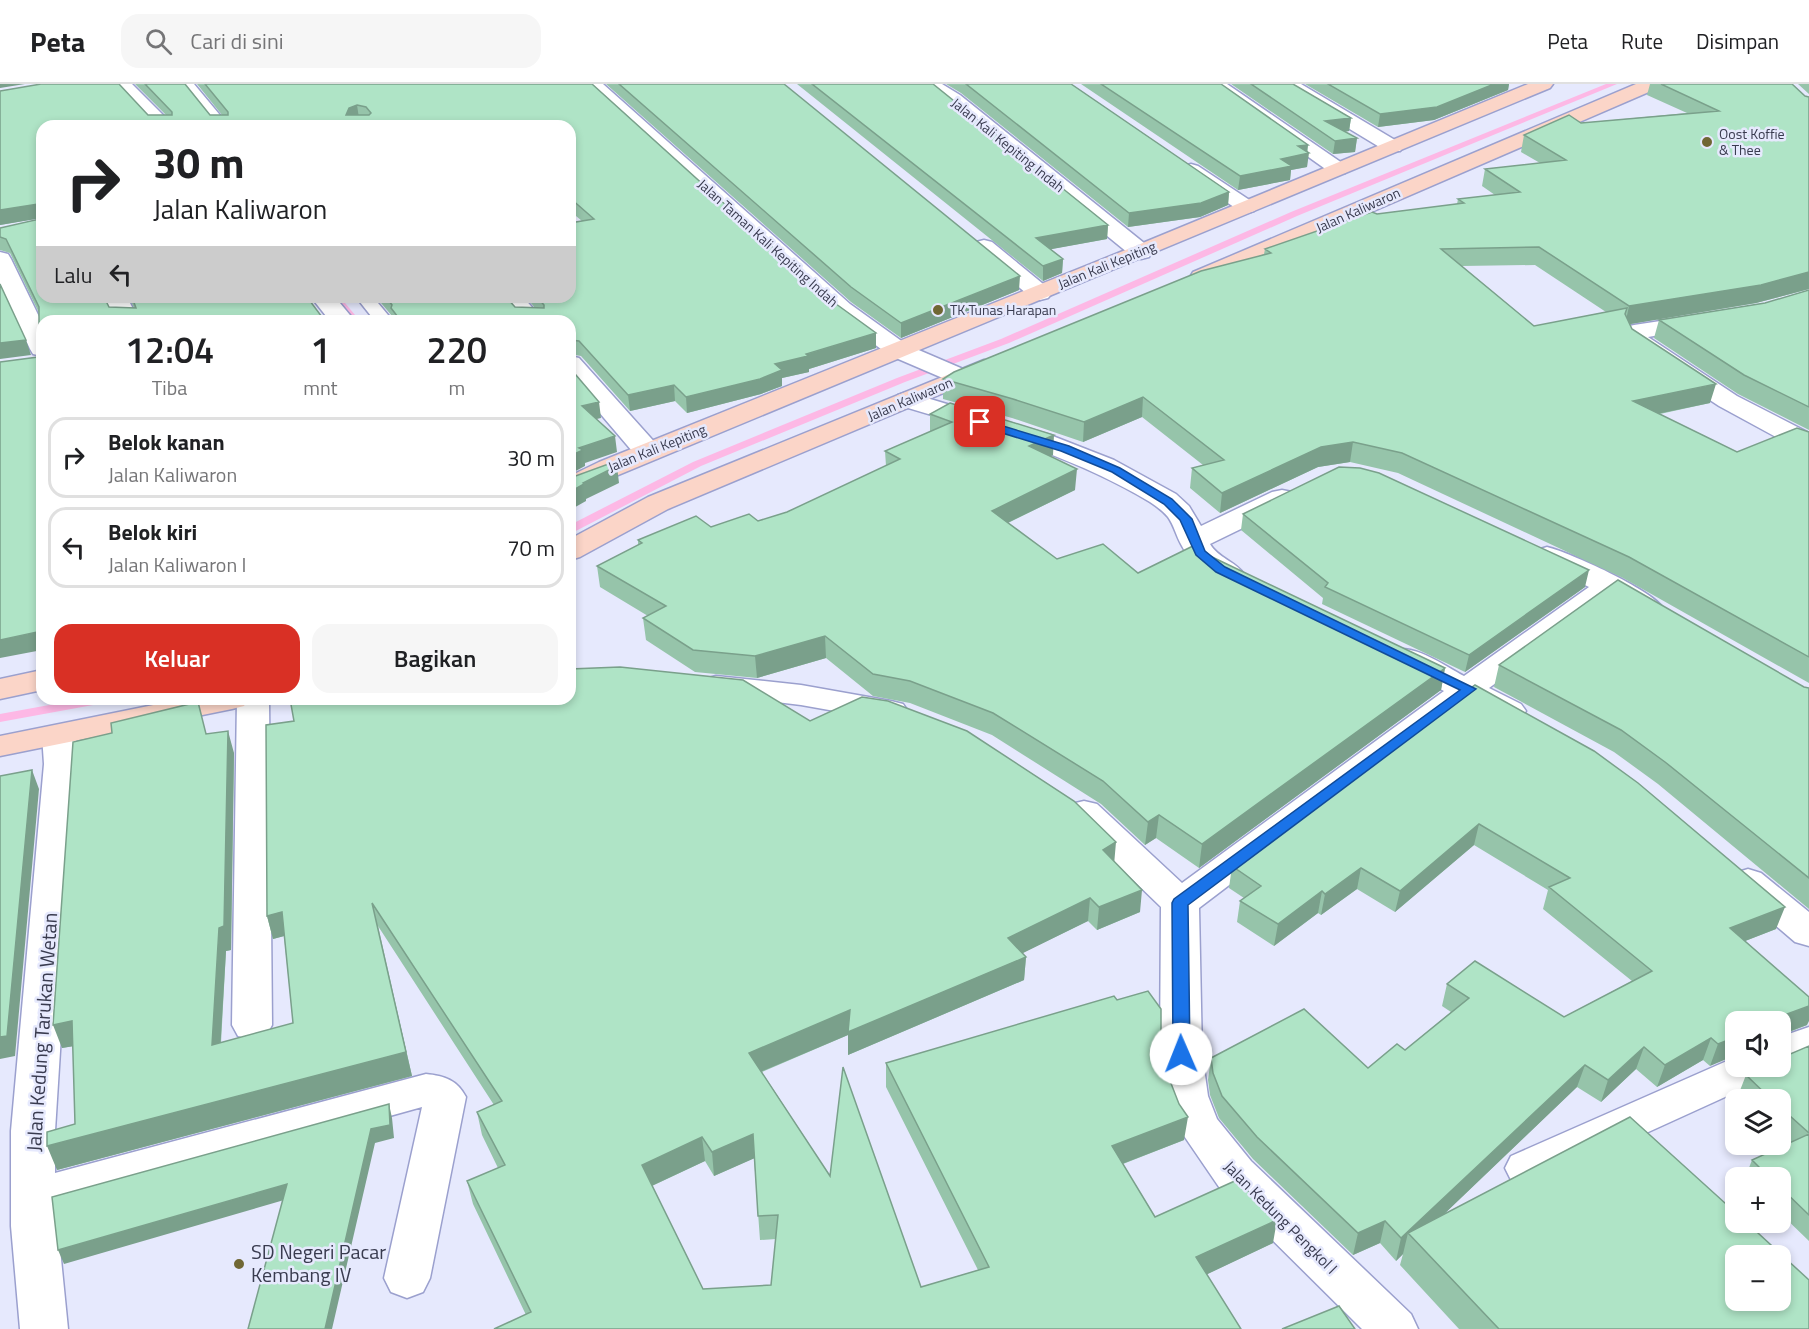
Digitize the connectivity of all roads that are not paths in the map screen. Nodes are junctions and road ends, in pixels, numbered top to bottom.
1 (122, 84) edge
2 (187, 84) edge
3 (592, 84) edge
4 (930, 84) edge
5 (1215, 84) edge
6 (1288, 84) edge
7 (1544, 84) edge
8 (1652, 84) edge
9 (158, 120) edge
10 (217, 120) edge
11 (1393, 147) junction
12 (1177, 161) edge
13 (1338, 169) junction
14 (1247, 207) junction
15 (967, 234) edge
16 (1141, 252) junction
17 (0, 259) edge
18 (1179, 286) edge
19 (1040, 292) junction
20 (328, 303) edge
21 (369, 303) edge
22 (516, 303) edge
23 (338, 315) edge
24 (379, 315) edge
25 (526, 315) edge
26 (1720, 319) edge
27 (36, 335) edge
28 (901, 351) junction
29 (1005, 359) edge
30 (576, 370) edge
31 (954, 374) junction
32 (907, 400) junction
33 (1809, 444) edge
34 (648, 452) junction
35 (576, 484) edge
36 (1308, 485) edge
37 (1194, 540) junction
38 (1525, 546) edge
39 (576, 548) edge
40 (1251, 584) edge
41 (1611, 586) junction
42 (1670, 621) edge
43 (1376, 644) edge
44 (36, 681) edge
45 (686, 683) edge
46 (0, 688) edge
47 (1469, 689) junction
48 (203, 705) edge
49 (253, 705) edge
50 (918, 720) edge
51 (1530, 723) edge
52 (59, 735) junction
53 (0, 746) edge
54 (1058, 795) edge
55 (1724, 861) edge
56 (1180, 903) junction
57 (1809, 933) edge
58 (252, 1025) dead end
59 (1809, 1042) edge
60 (1791, 1050) edge
61 (1730, 1077) edge
62 (1527, 1168) edge
63 (33, 1197) junction
64 (407, 1278) dead end
65 (44, 1329) edge
66 (1394, 1329) edge

1 - 9 street
2 - 10 lane
3 - 28 street, Jalan Taman Kali Kepiting Indah
4 - 16 street, Jalan Kali Kepiting Indah
5 - 13 street
6 - 11 street
7 - 11 main road, Jalan Kali Kepiting
8 - 18 main road, Jalan Kaliwaron
11 - 13 main road, Jalan Kali Kepiting
12 - 14 street
13 - 14 main road, Jalan Kali Kepiting
14 - 16 main road, Jalan Kali Kepiting
15 - 19 street
16 - 19 main road, Jalan Kali Kepiting
17 - 27 street
19 - 28 main road, Jalan Kali Kepiting
20 - 23 street
21 - 24 lane
22 - 25 street
26 - 33 street
28 - 31 street, Jalan Taman Kali Kepiting Indah
28 - 34 main road, Jalan Kali Kepiting
29 - 31 main road, Jalan Kaliwaron
30 - 34 street
31 - 32 main road, Jalan Kaliwaron
32 - 37 street
32 - 39 main road, Jalan Kaliwaron
34 - 35 main road, Jalan Kali Kepiting
36 - 37 street
37 - 40 street
38 - 41 street
41 - 42 street
41 - 47 street
43 - 47 street
44 - 46 main road
45 - 50 street
47 - 51 street
47 - 56 street
48 - 52 main road
49 - 58 street
52 - 53 main road
52 - 63 street, Jalan Kedung Tarukan Wetan
54 - 56 street
55 - 57 street
56 - 66 street, Jalan Kedung Pengkol I
59 - 60 street
61 - 62 street
63 - 64 street
63 - 65 street, Jalan Kedung Tarukan Wetan

